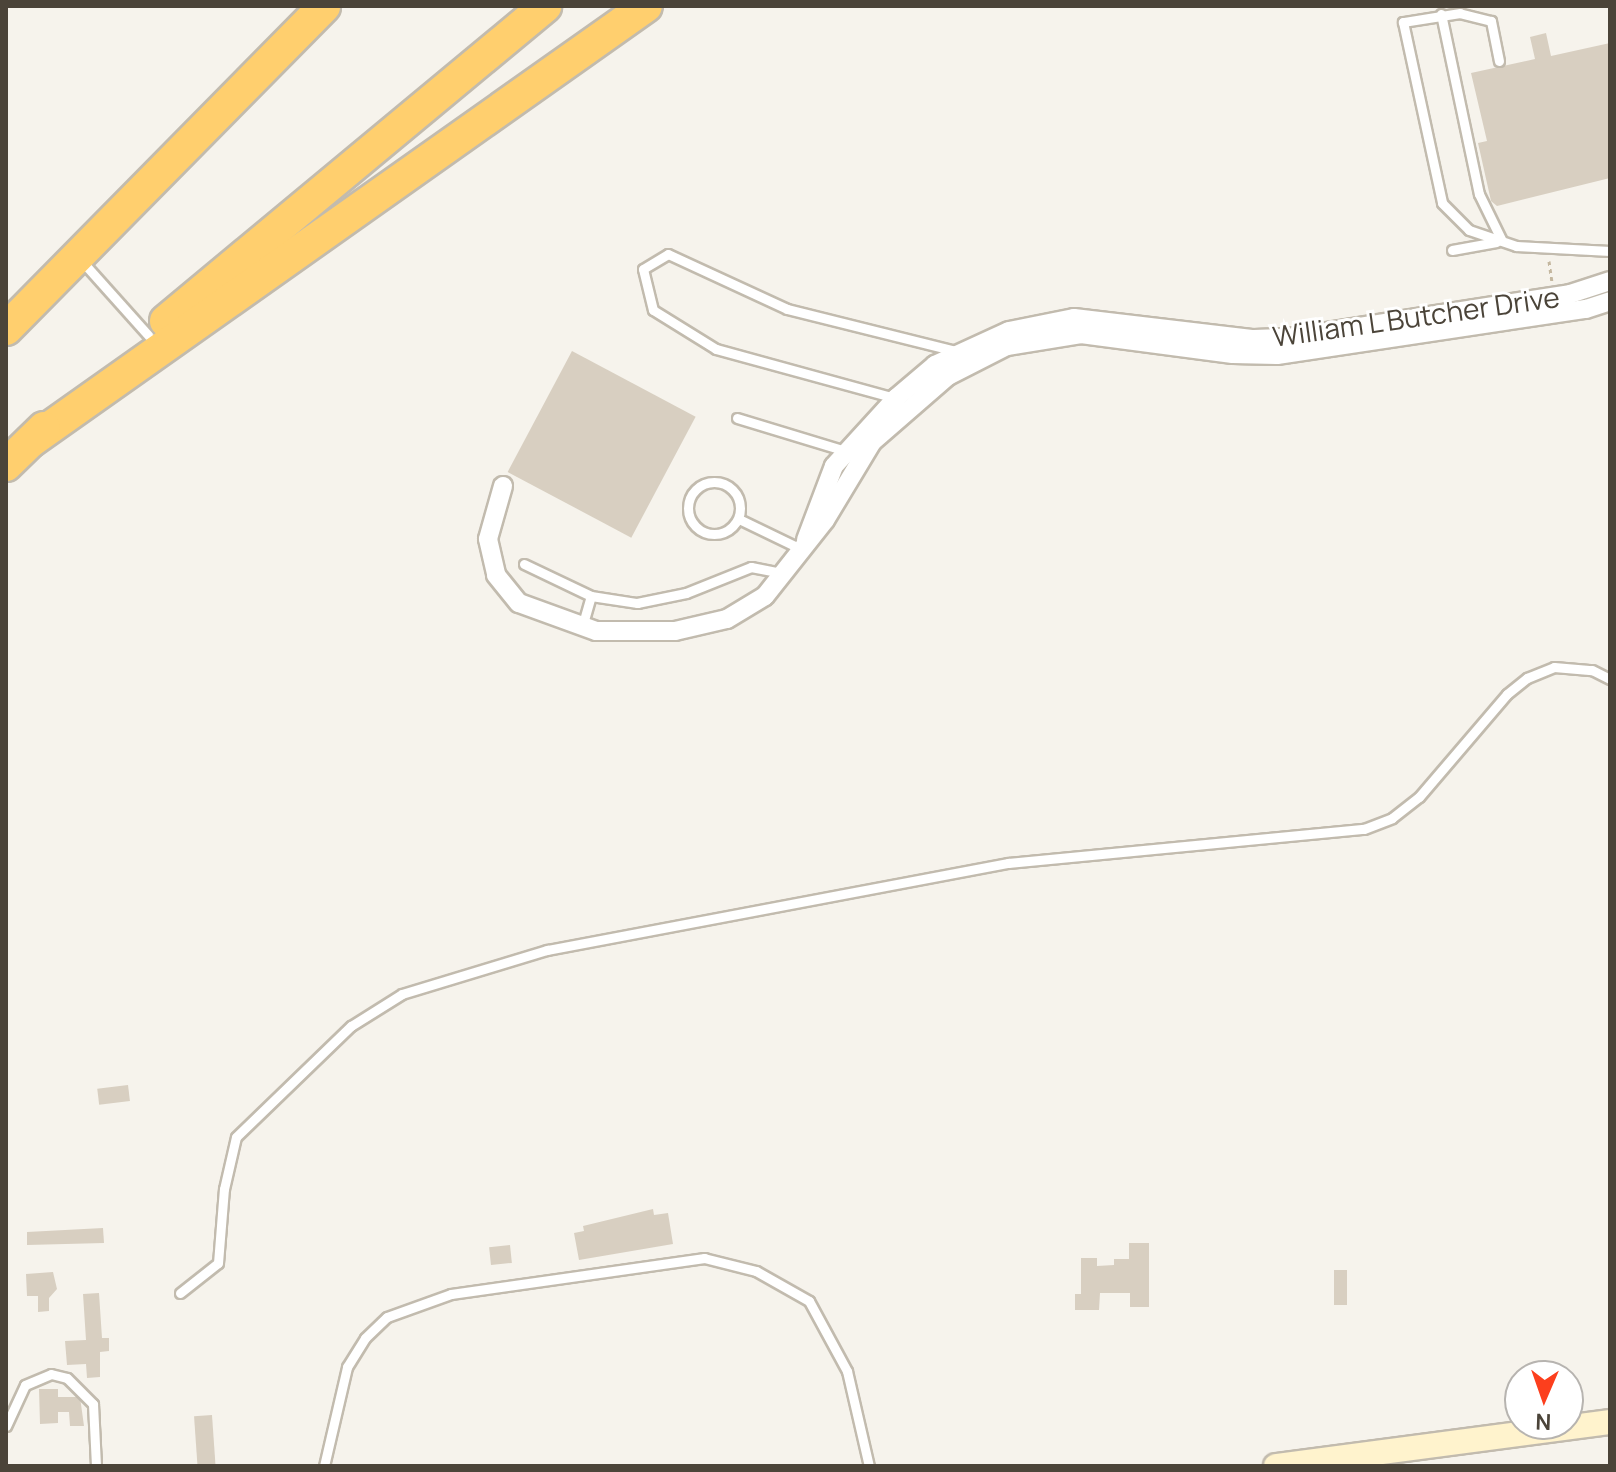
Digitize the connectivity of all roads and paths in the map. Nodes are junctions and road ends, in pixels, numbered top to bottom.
1 (545, 6) edge
2 (646, 6) edge
3 (318, 10) edge
4 (1441, 14) junction
5 (1499, 61) dead end
6 (1503, 241) junction
7 (1547, 248) junction
8 (1452, 250) dead end
9 (1610, 251) edge
10 (79, 257) junction
11 (1610, 281) edge
12 (1554, 297) junction
13 (1610, 301) edge
14 (6, 329) edge
15 (148, 335) junction
16 (967, 356) junction
17 (905, 401) junction
18 (737, 418) dead end
19 (31, 441) junction
20 (853, 453) junction
21 (6, 465) edge
22 (503, 486) dead end
23 (741, 520) junction
24 (803, 550) junction
25 (524, 564) dead end
26 (786, 574) junction
27 (591, 596) junction
28 (581, 628) junction
29 (1610, 679) edge
30 (180, 1293) dead end
31 (1610, 1422) edge
32 (6, 1426) edge
33 (96, 1466) edge
34 (324, 1466) edge
35 (869, 1466) edge
36 (1276, 1466) edge

1 - 15 highway
2 - 19 highway
3 - 10 highway
4 - 5 lane
4 - 6 lane
4 - 6 lane
6 - 7 lane
6 - 8 lane
7 - 9 lane
7 - 12 path
10 - 14 highway
10 - 15 lane
11 - 12 street, William L Butcher Drive
12 - 16 street, William L Butcher Drive
13 - 16 street, William L Butcher Drive
15 - 19 highway
16 - 17 street, William L Butcher Drive
16 - 17 lane
17 - 20 street, William L Butcher Drive
18 - 20 lane
19 - 21 highway
20 - 24 street, William L Butcher Drive
22 - 28 street, William L Butcher Drive
23 - 23 lane
23 - 24 lane
24 - 26 street, William L Butcher Drive
25 - 27 lane
26 - 27 lane
26 - 28 street, William L Butcher Drive
27 - 28 lane
29 - 30 lane
31 - 36 main road
32 - 33 lane
34 - 35 lane

